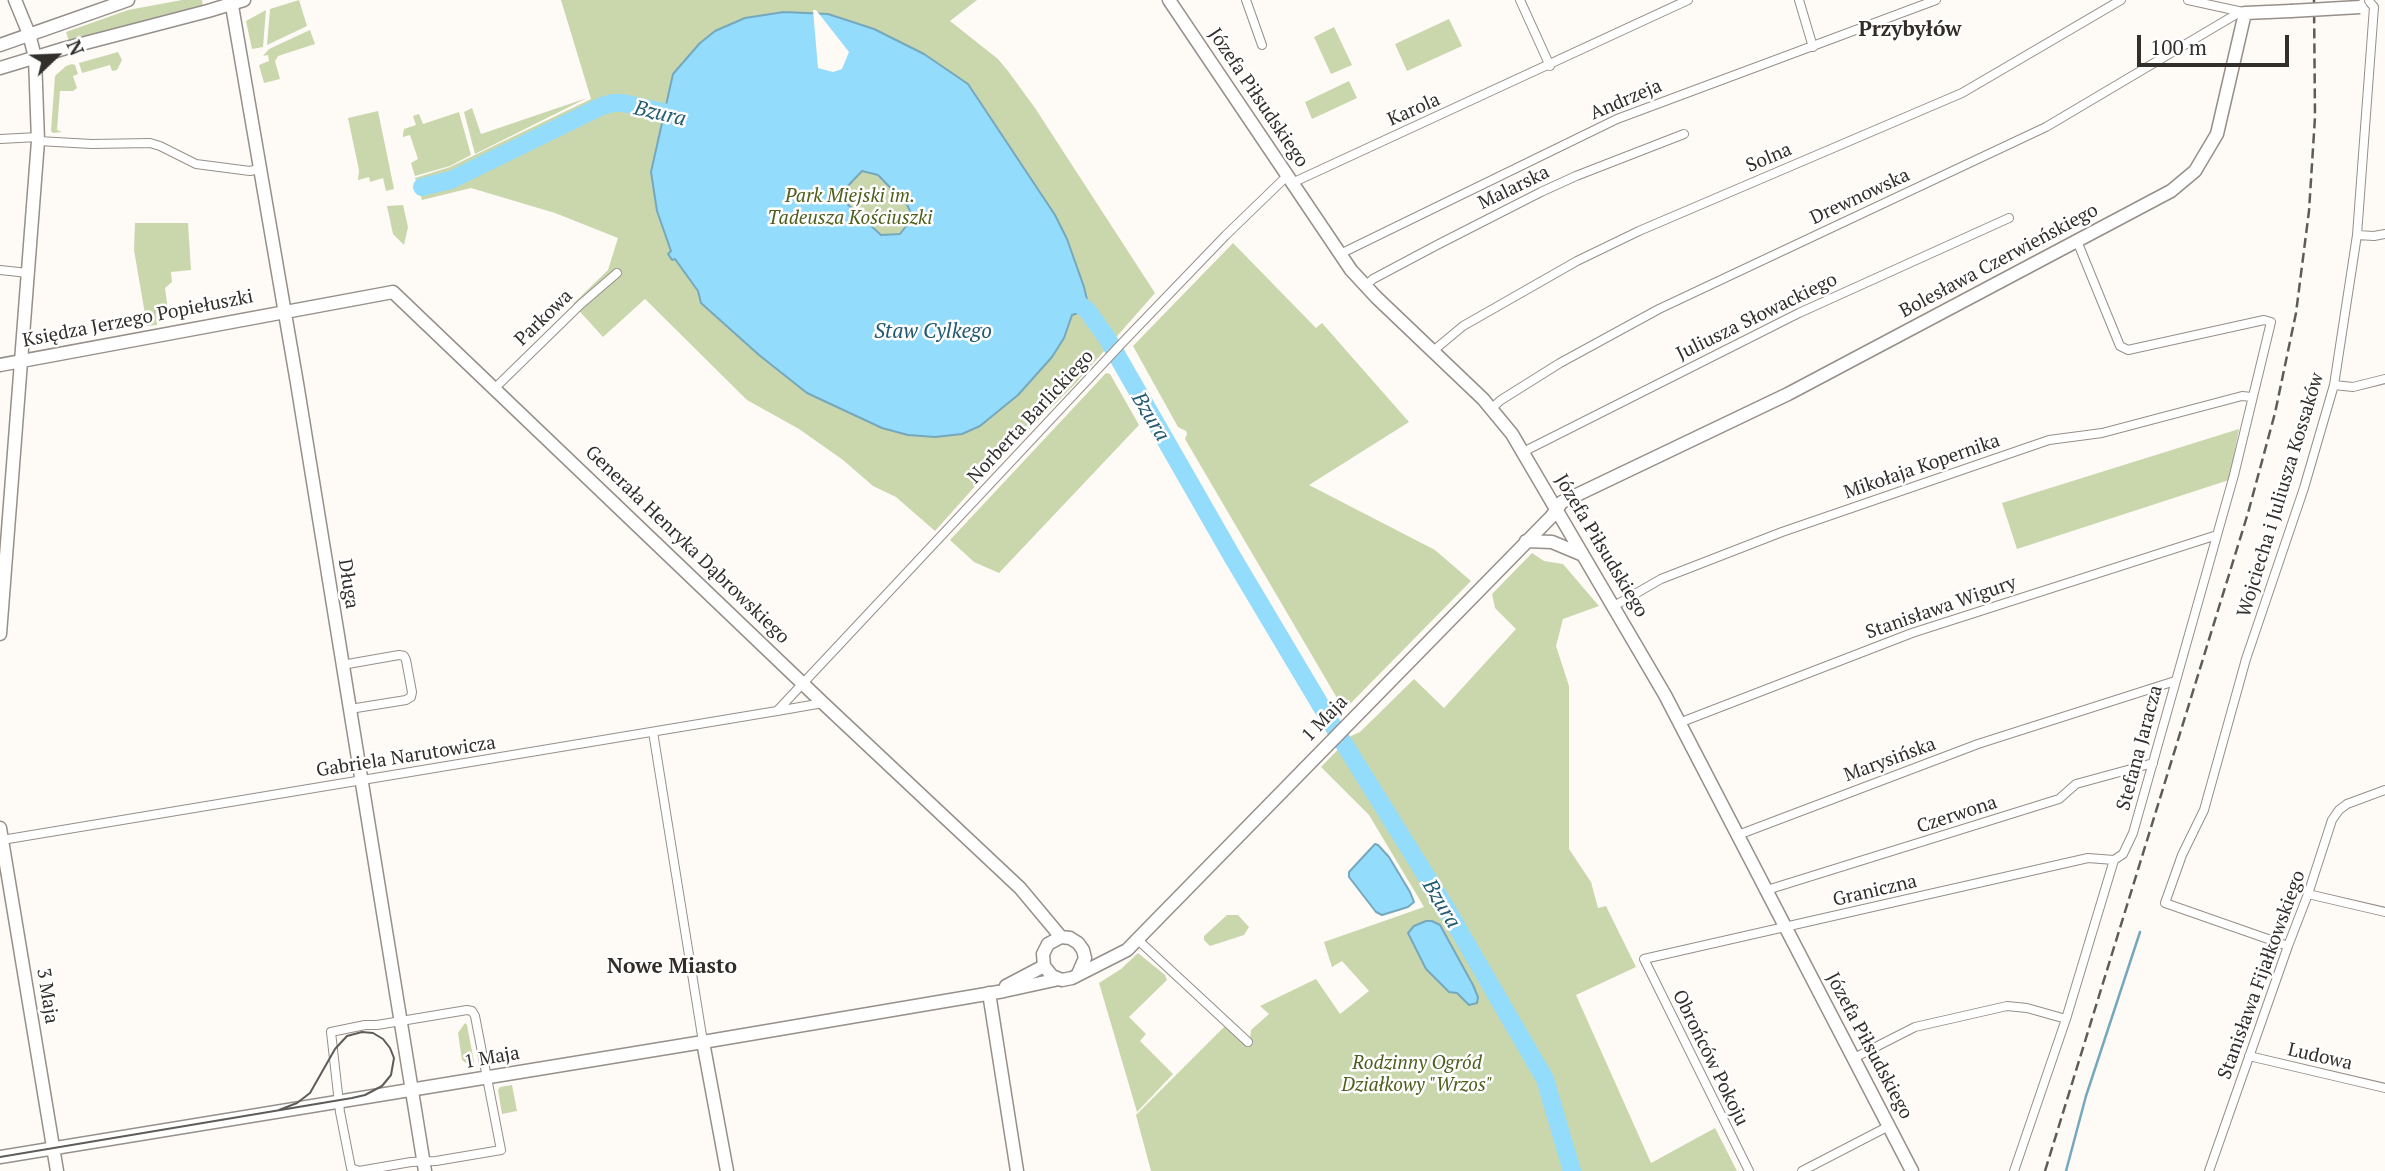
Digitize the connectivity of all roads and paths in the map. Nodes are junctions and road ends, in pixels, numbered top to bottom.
1 (15, 0) edge
2 (125, 0) edge
3 (1169, 0) edge
4 (1246, 0) edge
5 (1520, 0) edge
6 (1688, 0) edge
7 (1799, 0) edge
8 (1936, 0) edge
9 (2121, 0) edge
10 (2188, 0) edge
11 (235, 1) edge
12 (2366, 3) edge
13 (2243, 13) junction
14 (30, 34) junction
15 (0, 45) edge
16 (1262, 45) dead end
17 (1813, 47) junction
18 (35, 57) junction
19 (1549, 66) junction
20 (0, 68) edge
21 (1684, 134) dead end
22 (0, 139) edge
23 (38, 139) junction
24 (259, 169) junction
25 (1289, 179) junction
26 (2009, 218) dead end
27 (2357, 234) junction
28 (2385, 234) edge
29 (2077, 241) junction
30 (1340, 254) junction
31 (0, 270) edge
32 (28, 273) junction
33 (617, 274) dead end
34 (1365, 286) junction
35 (284, 311) junction
36 (1433, 351) junction
37 (21, 361) junction
38 (0, 365) edge
39 (2385, 379) edge
40 (2334, 385) junction
41 (495, 388) junction
42 (2252, 397) junction
43 (1492, 408) junction
44 (1523, 452) junction
45 (1557, 510) junction
46 (2217, 535) junction
47 (1526, 541) junction
48 (1583, 556) junction
49 (1, 604) edge
50 (1614, 606) junction
51 (0, 634) edge
52 (342, 665) junction
53 (2175, 681) junction
54 (803, 683) junction
55 (823, 703) junction
56 (350, 709) junction
57 (777, 711) junction
58 (1679, 723) junction
59 (653, 732) junction
60 (2153, 763) junction
61 (361, 780) junction
62 (2385, 790) edge
63 (1, 834) edge
64 (1738, 835) junction
65 (2113, 860) junction
66 (1766, 890) junction
67 (2308, 894) junction
68 (2385, 912) edge
69 (1786, 927) junction
70 (1057, 939) junction
71 (1137, 939) junction
72 (2288, 946) junction
73 (1120, 953) junction
74 (1085, 958) junction
75 (1644, 959) joint
76 (1044, 966) junction
77 (1078, 974) junction
78 (1059, 979) junction
79 (989, 993) junction
80 (2066, 1019) junction
81 (401, 1021) junction
82 (703, 1042) junction
83 (1248, 1042) dead end
84 (2249, 1056) junction
85 (1854, 1058) junction
86 (487, 1078) junction
87 (2385, 1088) edge
88 (412, 1089) junction
89 (339, 1101) junction
90 (1889, 1126) junction
91 (53, 1148) junction
92 (0, 1157) edge
93 (425, 1166) edge
94 (57, 1171) edge
95 (727, 1171) edge
96 (1017, 1171) edge
97 (1749, 1171) edge
98 (1802, 1171) edge
99 (1912, 1171) edge
100 (2014, 1171) edge
101 (2209, 1171) edge

1 - 14 street
2 - 14 street
3 - 25 street, Józefa Piłsudskiego
4 - 16 street
5 - 19 street
6 - 19 street, Karola
7 - 17 street
8 - 17 street, Andrzeja
9 - 36 street, Solna
10 - 13 street
11 - 18 street
11 - 24 street, Długa
12 - 13 street, bridge
12 - 27 street, Wojciecha i Juliusza Kossaków
13 - 29 street, Bolesława Czerwieńskiego
13 - 43 street, Drewnowska
14 - 15 street
14 - 18 street
17 - 30 street, Andrzeja
18 - 20 street
18 - 23 street
19 - 25 street, Karola
21 - 34 street, Malarska
22 - 23 street
23 - 24 street
23 - 32 street
24 - 35 street, Długa
25 - 30 street, Józefa Piłsudskiego
25 - 54 street, Norberta Barlickiego
26 - 44 street, Juliusza Słowackiego
27 - 28 street
27 - 40 street, Wojciecha i Juliusza Kossaków
29 - 42 street, Stefana Jaracza
29 - 45 street, Bolesława Czerwieńskiego
30 - 34 street, Józefa Piłsudskiego
31 - 32 street
32 - 37 street
33 - 41 street, Parkowa
34 - 36 street, Józefa Piłsudskiego
35 - 37 street, Księdza Jerzego Popiełuszki
35 - 41 street, Generała Henryka Dąbrowskiego
35 - 52 street, Długa
36 - 43 street, Józefa Piłsudskiego
37 - 38 street, Księdza Jerzego Popiełuszki
37 - 49 street
39 - 40 street
40 - 72 street, Wojciecha i Juliusza Kossaków
41 - 54 street, Generała Henryka Dąbrowskiego
42 - 46 street, Stefana Jaracza
42 - 50 street, Mikołaja Kopernika
43 - 44 street, Józefa Piłsudskiego
44 - 45 street, Józefa Piłsudskiego
45 - 47 street, 1 Maja
45 - 48 street, Józefa Piłsudskiego
46 - 53 street, Stefana Jaracza
46 - 58 street, Stanisława Wigury
47 - 48 street
47 - 71 street, 1 Maja
48 - 50 street, Józefa Piłsudskiego
49 - 51 street
50 - 58 street, Józefa Piłsudskiego
52 - 56 street, Długa
52 - 56 street
53 - 60 street, Stefana Jaracza
53 - 64 street, Marysińska
54 - 55 street, Generała Henryka Dąbrowskiego
54 - 57 street
55 - 57 street, Gabriela Narutowicza
55 - 70 street, Generała Henryka Dąbrowskiego
56 - 61 street, Długa
57 - 59 street, Gabriela Narutowicza
58 - 64 street, Józefa Piłsudskiego
59 - 61 street, Gabriela Narutowicza
59 - 82 street
60 - 65 street, Stefana Jaracza
60 - 66 street, Czerwona
61 - 63 street, Gabriela Narutowicza
61 - 81 street, Długa
62 - 67 street, Stanisława Fijałkowskiego
63 - 91 street, 3 Maja
64 - 66 street, Józefa Piłsudskiego
65 - 69 street, Graniczna
65 - 80 street, Stefana Jaracza
66 - 69 street, Józefa Piłsudskiego
67 - 68 street
67 - 72 street, Stanisława Fijałkowskiego
69 - 75 street, Graniczna
69 - 85 street, Józefa Piłsudskiego
70 - 74 street
70 - 76 street
71 - 73 street, 1 Maja
71 - 83 street
72 - 84 street, Stanisława Fijałkowskiego
73 - 74 street
73 - 77 street, 1 Maja
74 - 77 street
75 - 97 street, Obrońców Pokoju
76 - 78 street
76 - 79 street, 1 Maja
77 - 78 street
78 - 79 street, 1 Maja
79 - 82 street, 1 Maja
79 - 96 street
80 - 85 street
80 - 100 street, Stefana Jaracza
81 - 86 street
81 - 88 street, Długa
81 - 89 street
82 - 86 street, 1 Maja
82 - 95 street
84 - 87 street, Ludowa
84 - 101 street, Stanisława Fijałkowskiego
85 - 90 street, Józefa Piłsudskiego
86 - 88 street, 1 Maja
86 - 93 street
88 - 89 street, 1 Maja
88 - 93 street, Długa
89 - 91 street, 1 Maja
89 - 93 street
90 - 98 street
90 - 99 street, Józefa Piłsudskiego
91 - 92 street, 1 Maja
91 - 94 street, 3 Maja

